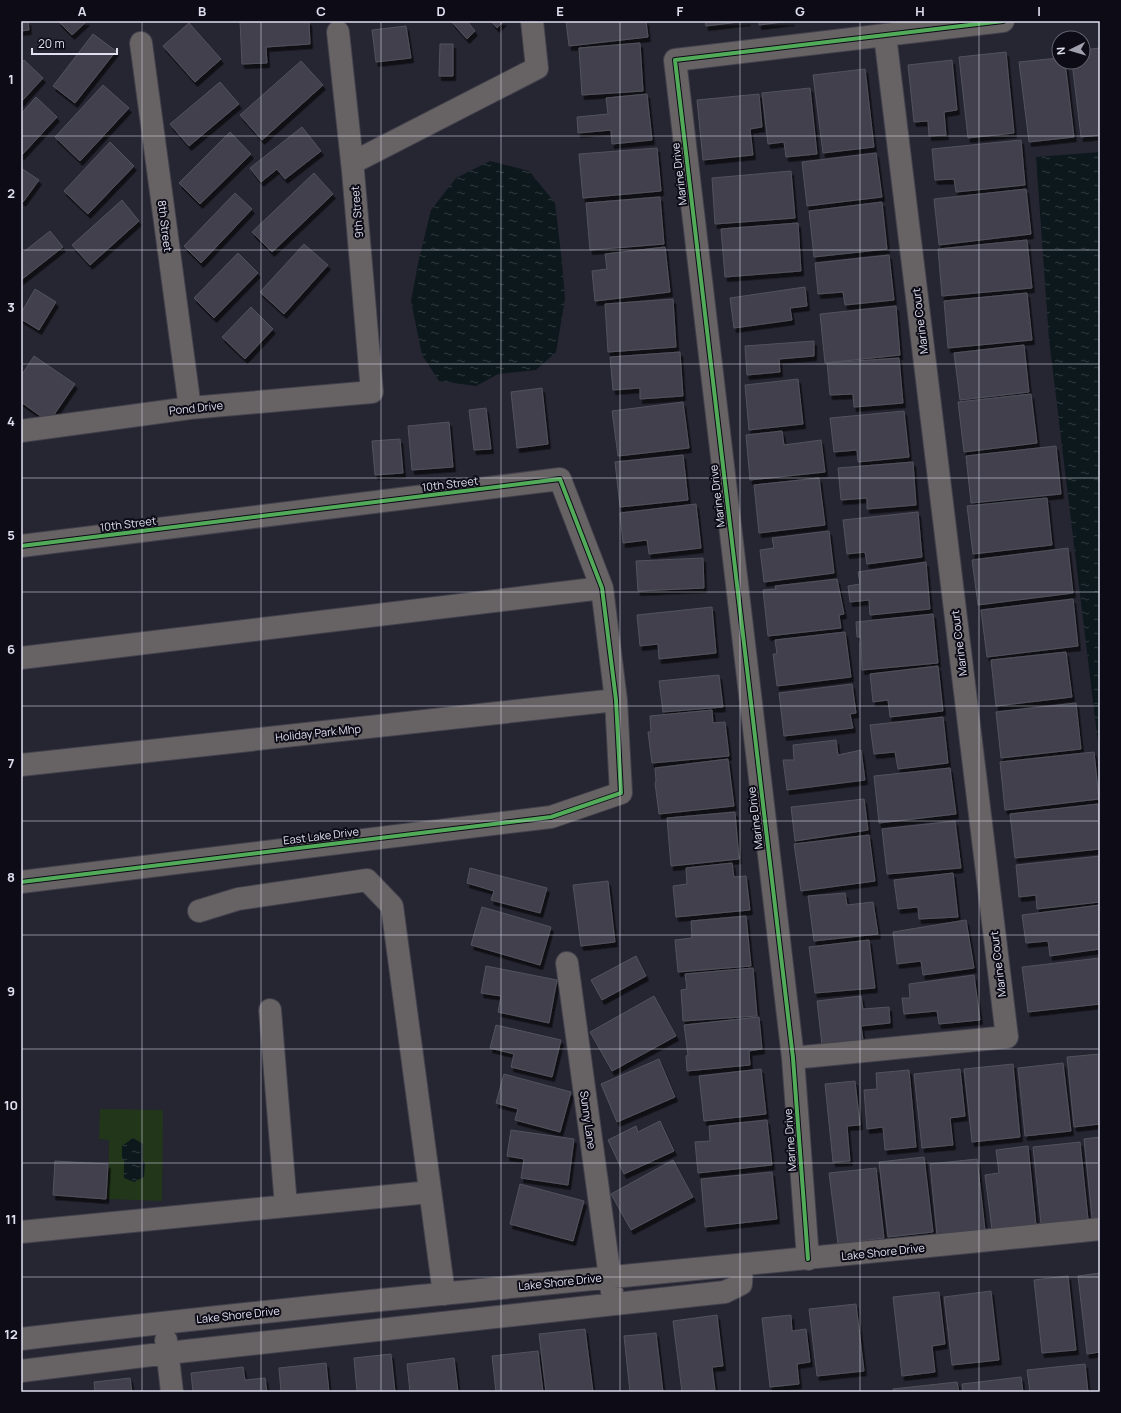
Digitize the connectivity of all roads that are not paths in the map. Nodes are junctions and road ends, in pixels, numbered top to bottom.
1 (532, 21) edge
2 (1003, 21) edge
3 (338, 32) dead end
4 (885, 35) junction
5 (141, 43) dead end
6 (352, 163) junction
7 (372, 392) joint
8 (190, 408) junction
9 (21, 431) edge
10 (21, 546) edge
11 (602, 588) junction
12 (21, 658) edge
13 (616, 700) junction
14 (21, 765) edge
15 (621, 793) joint
16 (21, 882) edge
17 (199, 911) dead end
18 (567, 963) dead end
19 (270, 1010) dead end
20 (793, 1058) junction
21 (430, 1192) junction
22 (286, 1206) junction
23 (1100, 1229) edge
24 (21, 1232) edge
25 (808, 1259) junction
26 (742, 1266) junction
27 (609, 1278) junction
28 (465, 1292) junction
29 (444, 1294) junction
30 (614, 1304) junction
31 (334, 1305) junction
32 (468, 1321) junction
33 (164, 1322) junction
34 (337, 1335) junction
35 (21, 1339) edge
36 (168, 1353) junction
37 (21, 1371) edge
38 (172, 1392) edge

1 - 6 street
2 - 4 street, Marine Drive
3 - 6 street, 9th Street
4 - 20 street, Marine Drive
4 - 20 street, Marine Court
5 - 8 street, 8th Street
6 - 7 street, 9th Street
7 - 8 street, Pond Drive
8 - 9 street, Pond Drive
10 - 11 street, 10th Street
11 - 12 street
11 - 13 street, 10th Street
13 - 14 street, Holiday Park Mhp
13 - 15 street, 10th Street
15 - 16 street, East Lake Drive
17 - 21 street
18 - 27 street, Sunny Lane
19 - 22 street
20 - 25 street, Marine Drive
21 - 22 street
21 - 29 street
22 - 24 street
23 - 25 street, Lake Shore Drive
25 - 26 street, Lake Shore Drive
26 - 27 street, Lake Shore Drive
26 - 30 street
27 - 28 street, Lake Shore Drive
27 - 30 street, Sunny Lane
28 - 29 street, Lake Shore Drive
28 - 32 street
29 - 31 street, Lake Shore Drive
30 - 32 street
31 - 33 street, Lake Shore Drive
31 - 34 street
32 - 34 street
33 - 35 street, Lake Shore Drive
33 - 36 street
34 - 36 street
36 - 37 street
36 - 38 street

